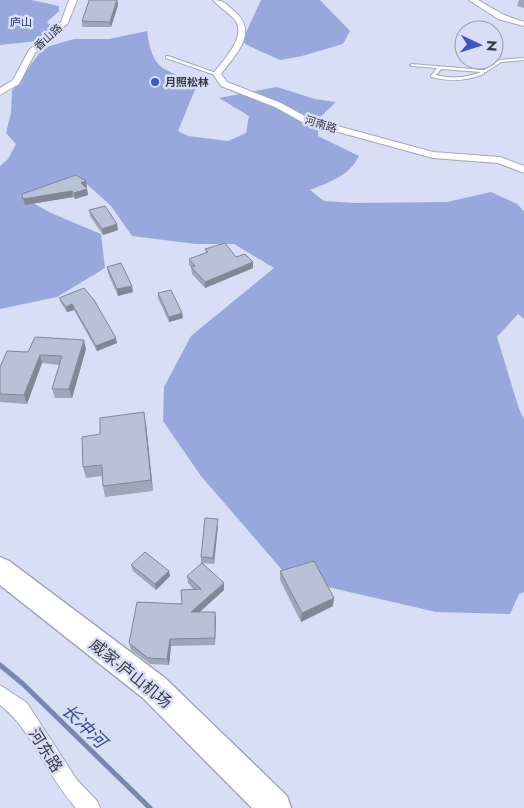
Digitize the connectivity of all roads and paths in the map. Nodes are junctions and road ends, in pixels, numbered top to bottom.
1 (73, 0) edge
2 (217, 0) edge
3 (473, 0) edge
4 (524, 24) edge
5 (167, 57) dead end
6 (524, 59) edge
7 (412, 65) dead end
8 (439, 68) junction
9 (485, 71) junction
10 (217, 74) junction
11 (0, 92) edge
12 (524, 170) edge
13 (5, 578) edge
14 (0, 694) edge
15 (90, 808) edge
16 (274, 808) edge

1 - 11 street, 香山路
2 - 10 street
3 - 4 street
5 - 10 lane
6 - 9 lane
7 - 8 lane
8 - 9 lane
8 - 9 lane
10 - 12 street, 河南路
13 - 16 main road, 威家-庐山机场
14 - 15 street, 河东路

